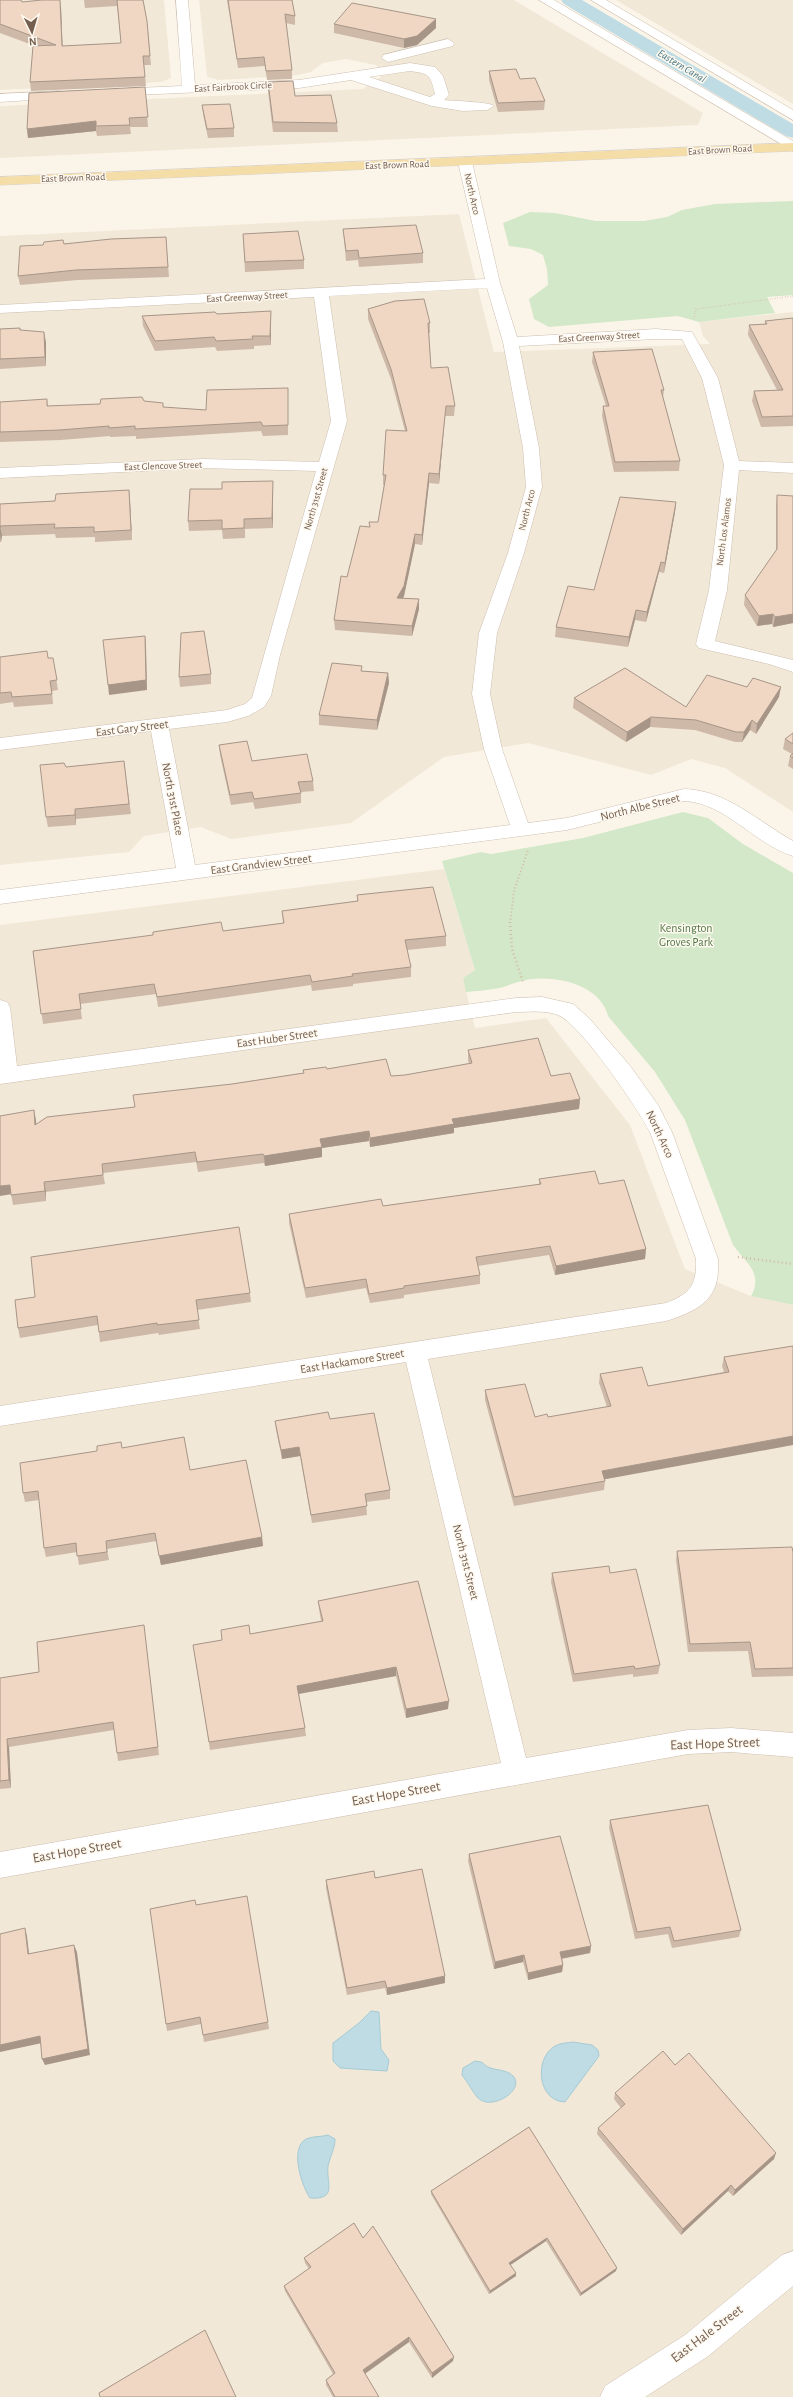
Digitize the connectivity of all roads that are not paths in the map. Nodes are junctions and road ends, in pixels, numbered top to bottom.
1 (182, 0) edge
2 (546, 0) edge
3 (596, 0) edge
4 (448, 43) dead end
5 (349, 75) junction
6 (189, 89) junction
7 (102, 93) edge
8 (71, 95) edge
9 (0, 98) edge
10 (432, 102) junction
11 (487, 106) dead end
12 (793, 116) edge
13 (793, 147) edge
14 (465, 162) junction
15 (0, 181) edge
16 (493, 283) junction
17 (320, 293) junction
18 (0, 309) edge
19 (687, 336) joint
20 (511, 342) junction
21 (732, 465) junction
22 (326, 467) junction
23 (793, 468) edge
24 (0, 473) edge
25 (793, 666) edge
26 (260, 702) joint
27 (159, 725) junction
28 (0, 744) edge
29 (525, 837) junction
30 (793, 849) edge
31 (187, 873) junction
32 (0, 897) edge
33 (554, 1005) joint
34 (0, 1007) edge
35 (4, 1075) edge
36 (700, 1294) joint
37 (415, 1352) junction
38 (0, 1416) edge
39 (793, 1744) edge
40 (516, 1772) junction
41 (0, 1865) edge
42 (793, 2266) edge
43 (616, 2397) edge

1 - 6 street
2 - 13 street
3 - 12 street
4 - 5 street
5 - 6 street, East Fairbrook Circle
5 - 10 street
5 - 10 street
6 - 7 street, East Fairbrook Circle
8 - 9 street
10 - 11 street
13 - 14 main road, East Brown Road
14 - 15 main road, East Brown Road
14 - 16 street, North Arco
16 - 17 street, East Greenway Street
16 - 20 street, North Arco
17 - 18 street, East Greenway Street
17 - 22 street, North 31st Street
19 - 20 street, East Greenway Street
19 - 21 street, North Los Alamos
20 - 29 street, North Arco
21 - 23 street
21 - 25 street, North Los Alamos
22 - 24 street, East Glencove Street
22 - 26 street, North 31st Street
26 - 27 street, East Gary Street
27 - 28 street, East Gary Street
27 - 31 street, North 31st Place
29 - 30 street, North Albe Street
29 - 31 street, East Grandview Street
31 - 32 street, East Grandview Street
33 - 35 street, East Huber Street
33 - 36 street, North Arco
34 - 35 street
36 - 37 street, East Hackamore Street
37 - 38 street, East Hackamore Street
37 - 40 street, North 31st Street
39 - 40 street, East Hope Street
40 - 41 street, East Hope Street
42 - 43 street, East Hale Street

